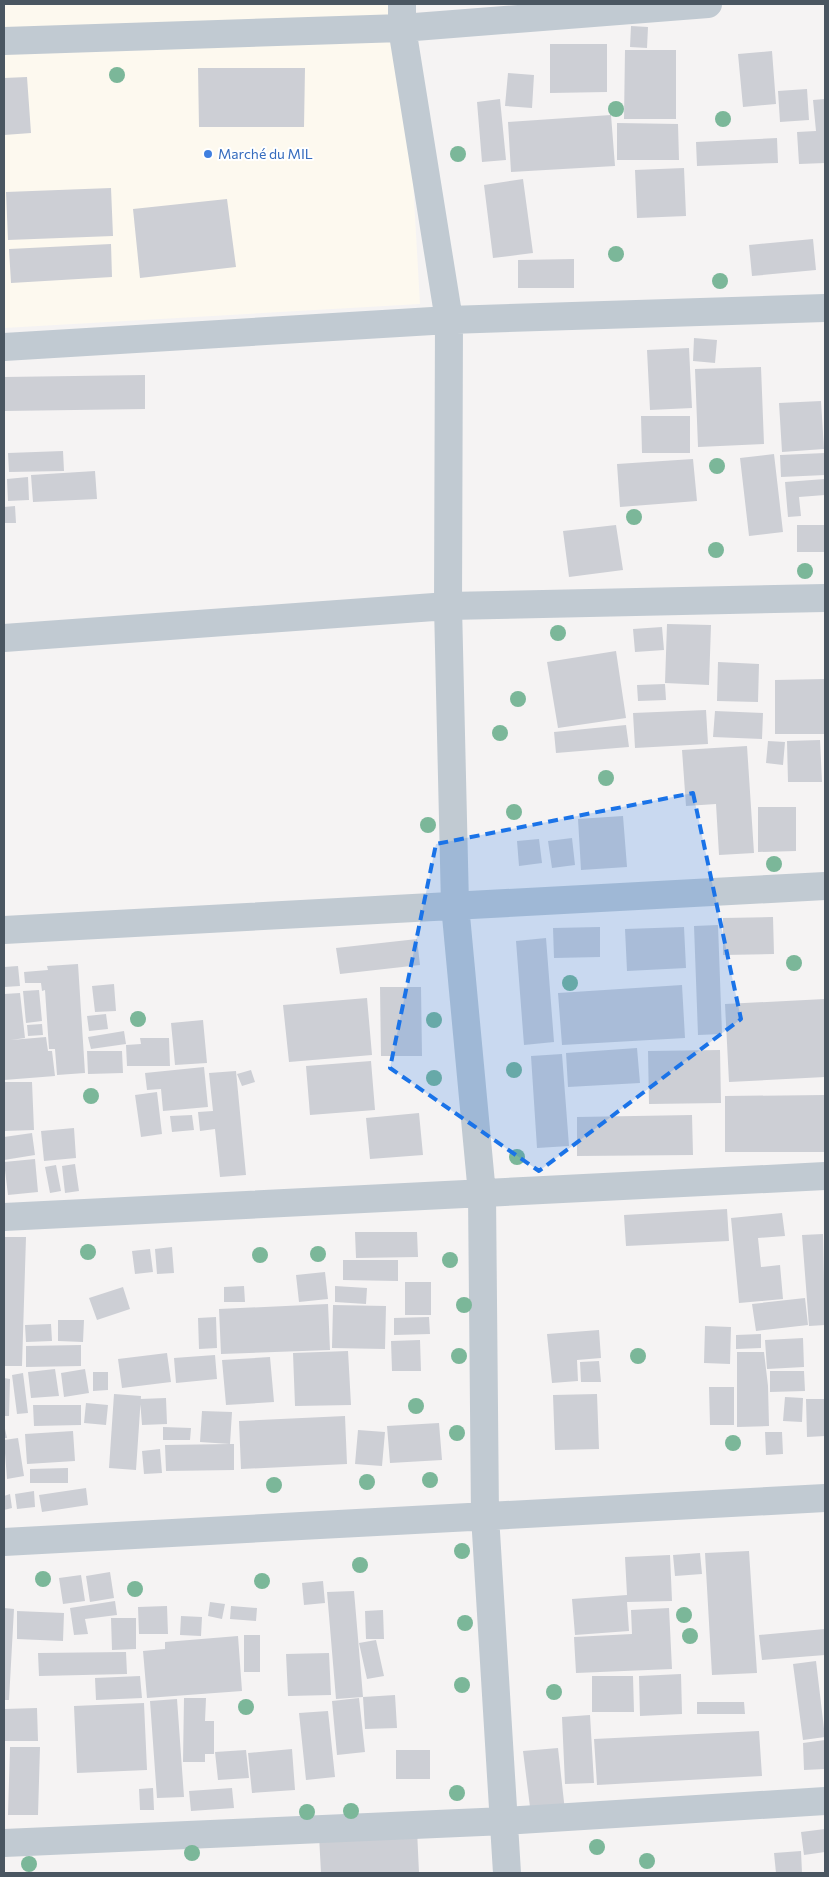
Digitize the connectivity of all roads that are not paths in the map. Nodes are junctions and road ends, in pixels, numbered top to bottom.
1 (708, 4) edge
2 (402, 16) edge
3 (4, 41) edge
4 (825, 308) edge
5 (449, 320) junction
6 (4, 347) edge
7 (825, 598) edge
8 (448, 606) junction
9 (4, 638) edge
10 (825, 886) edge
11 (455, 905) junction
12 (4, 930) edge
13 (825, 1176) edge
14 (482, 1194) junction
15 (4, 1217) edge
16 (825, 1498) edge
17 (485, 1516) junction
18 (4, 1542) edge
19 (825, 1801) edge
20 (505, 1821) junction
21 (4, 1843) edge
22 (507, 1873) edge

1 - 2 street
2 - 3 street
2 - 5 street
4 - 5 street
5 - 6 street
5 - 8 street
7 - 8 street
8 - 9 street
8 - 11 street
10 - 11 street
11 - 12 street
11 - 14 street
13 - 14 street
14 - 15 street
14 - 17 street
16 - 17 street
17 - 18 street
17 - 20 street
19 - 20 street
20 - 21 street
20 - 22 street

